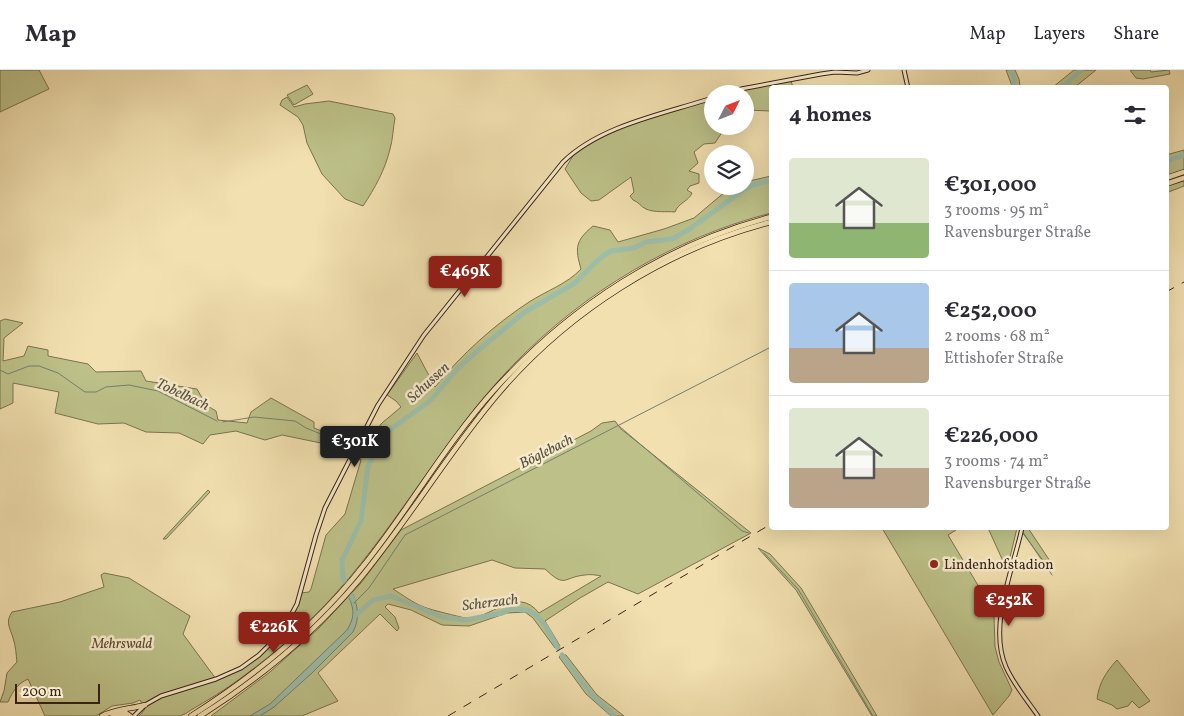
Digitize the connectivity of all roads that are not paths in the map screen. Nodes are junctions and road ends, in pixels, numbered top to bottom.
1 (868, 70) edge
2 (904, 70) edge
3 (907, 85) edge
4 (754, 87) edge
5 (704, 101) edge
6 (1184, 172) edge
7 (1169, 177) edge
8 (1184, 178) edge
9 (1169, 183) edge
10 (769, 218) edge
11 (769, 223) edge
12 (1022, 530) edge
13 (357, 578) junction
14 (341, 596) junction
15 (146, 705) junction
16 (117, 711) junction
17 (102, 716) edge
18 (106, 716) edge
19 (124, 716) edge
20 (130, 716) edge
21 (134, 716) edge
22 (190, 716) edge
23 (200, 716) edge
24 (1038, 716) edge

1 - 4 main road
2 - 3 main road
5 - 15 main road
6 - 7 highway
8 - 9 highway
10 - 13 highway
11 - 13 highway
12 - 24 main road
13 - 14 highway
14 - 22 highway
14 - 23 highway
15 - 16 highway
15 - 21 main road
16 - 17 highway
16 - 20 highway
18 - 19 highway

